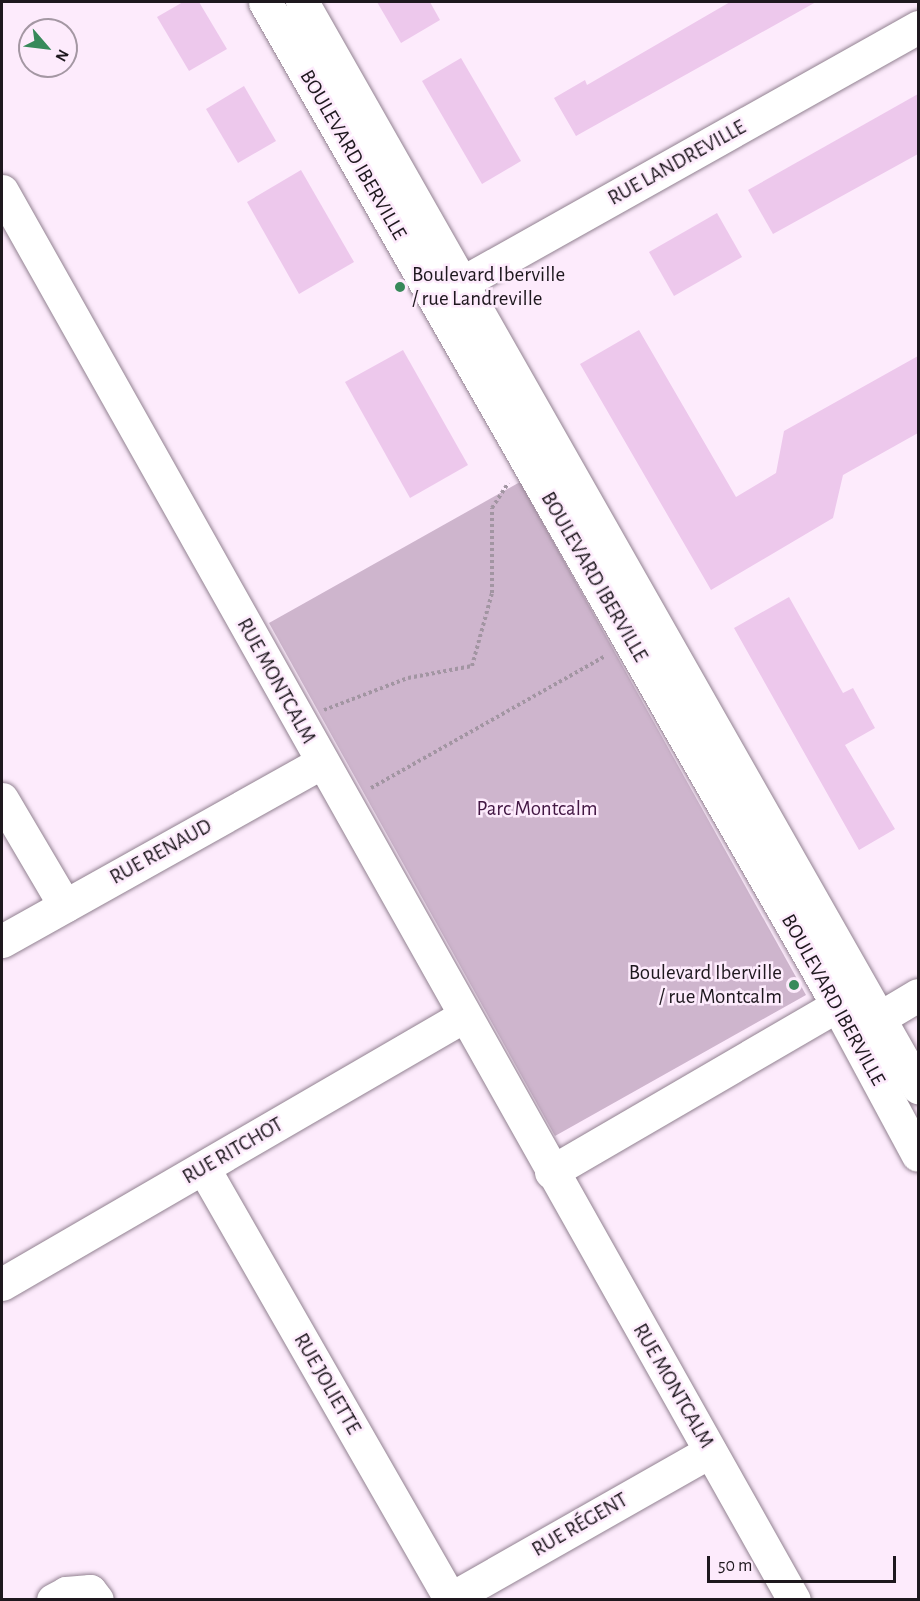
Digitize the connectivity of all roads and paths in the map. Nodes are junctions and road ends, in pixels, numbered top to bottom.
1 (265, 2) edge
2 (302, 2) edge
3 (918, 27) edge
4 (2, 191) edge
5 (448, 291) junction
6 (533, 470) junction
7 (631, 642) junction
8 (298, 720) junction
9 (321, 763) junction
10 (2, 799) edge
11 (344, 803) junction
12 (65, 906) junction
13 (2, 941) edge
14 (918, 995) edge
15 (836, 1006) junction
16 (464, 1016) junction
17 (881, 1017) junction
18 (918, 1087) edge
19 (918, 1155) edge
20 (204, 1168) junction
21 (551, 1172) junction
22 (2, 1284) edge
23 (710, 1450) junction
24 (53, 1599) edge
25 (97, 1599) edge
26 (450, 1599) edge
27 (794, 1599) edge

1 - 5 street, BOULEVARD IBERVILLE
2 - 5 street, BOULEVARD IBERVILLE
3 - 5 street, RUE LANDREVILLE
4 - 8 street, RUE MONTCALM
5 - 6 street, BOULEVARD IBERVILLE
5 - 17 street, BOULEVARD IBERVILLE
6 - 7 street, BOULEVARD IBERVILLE
6 - 8 path
7 - 11 path
7 - 15 street, BOULEVARD IBERVILLE
8 - 9 street, RUE MONTCALM
9 - 11 street, RUE MONTCALM
9 - 12 street, RUE RENAUD
10 - 12 street
11 - 16 street, RUE MONTCALM
12 - 13 street, RUE RENAUD
14 - 17 street
15 - 17 street
15 - 19 street, BOULEVARD IBERVILLE
15 - 21 street
16 - 20 street, RUE RITCHOT
16 - 21 street, RUE MONTCALM
17 - 18 street, BOULEVARD IBERVILLE
20 - 22 street, RUE RITCHOT
20 - 26 street, RUE JOLIETTE
21 - 23 street, RUE MONTCALM
23 - 26 street, RUE RÉGENT
23 - 27 street, RUE MONTCALM
24 - 25 street

